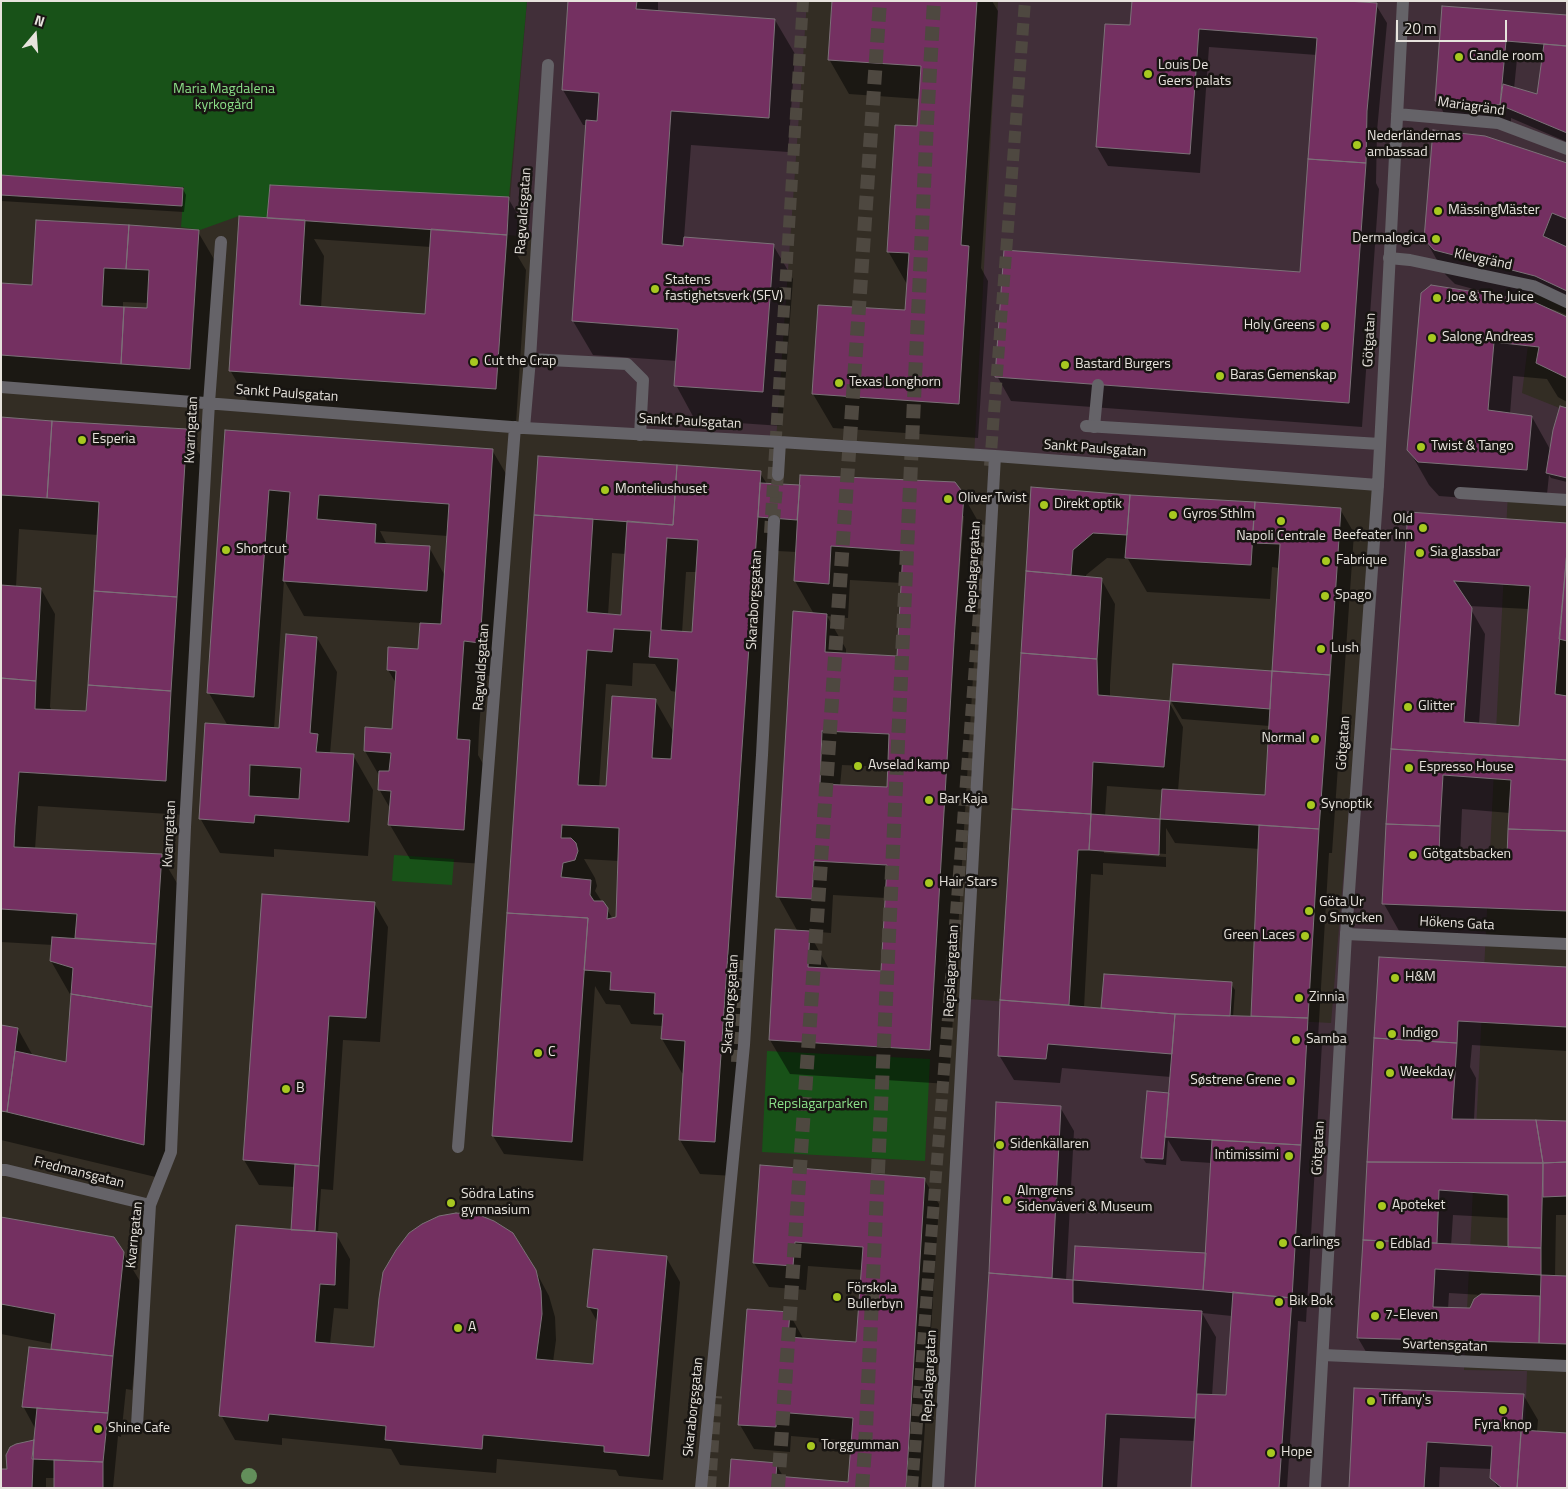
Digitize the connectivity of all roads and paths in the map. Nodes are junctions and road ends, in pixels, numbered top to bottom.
1 (1403, 1) edge
2 (548, 65) dead end
3 (1397, 114) junction
4 (1567, 148) edge
5 (221, 242) dead end
6 (1389, 258) junction
7 (1567, 302) edge
8 (530, 359) junction
9 (1098, 384) dead end
10 (1, 387) edge
11 (209, 403) junction
12 (520, 427) junction
13 (640, 435) junction
14 (780, 442) junction
15 (1380, 444) junction
16 (995, 456) junction
17 (778, 475) tunnel mouth
18 (1378, 485) junction
19 (1460, 493) dead end
20 (1567, 500) edge
21 (774, 521) tunnel mouth
22 (1346, 934) junction
23 (1567, 944) edge
24 (458, 1146) dead end
25 (1, 1170) edge
26 (150, 1205) junction
27 (1322, 1355) junction
28 (1567, 1366) edge
29 (137, 1425) dead end
30 (701, 1488) edge
31 (938, 1488) edge
32 (1315, 1488) edge

1 - 3 street, Götgatan
2 - 8 street, Ragvaldsgatan
3 - 4 street, Mariagränd
3 - 6 street, Götgatan
5 - 11 street, Kvarngatan
6 - 7 street, Klevgränd
6 - 15 street, Götgatan
8 - 12 street, Ragvaldsgatan
8 - 13 street
9 - 15 street, Sankt Paulsgatan
10 - 11 street, Sankt Paulsgatan
11 - 12 street, Sankt Paulsgatan
11 - 26 street, Kvarngatan
12 - 13 street, Sankt Paulsgatan
12 - 24 street, Ragvaldsgatan
13 - 14 street, Sankt Paulsgatan
14 - 16 street, Sankt Paulsgatan
14 - 17 street
15 - 18 street, Götgatan
16 - 18 street, Sankt Paulsgatan
16 - 31 street, Repslagargatan
18 - 22 street, Götgatan
19 - 20 street
21 - 30 street, Skaraborgsgatan
22 - 23 street, Hökens Gata
22 - 27 street, Götgatan
25 - 26 street, Fredmansgatan
26 - 29 street, Kvarngatan
27 - 28 street, Svartensgatan
27 - 32 street, Götgatan

